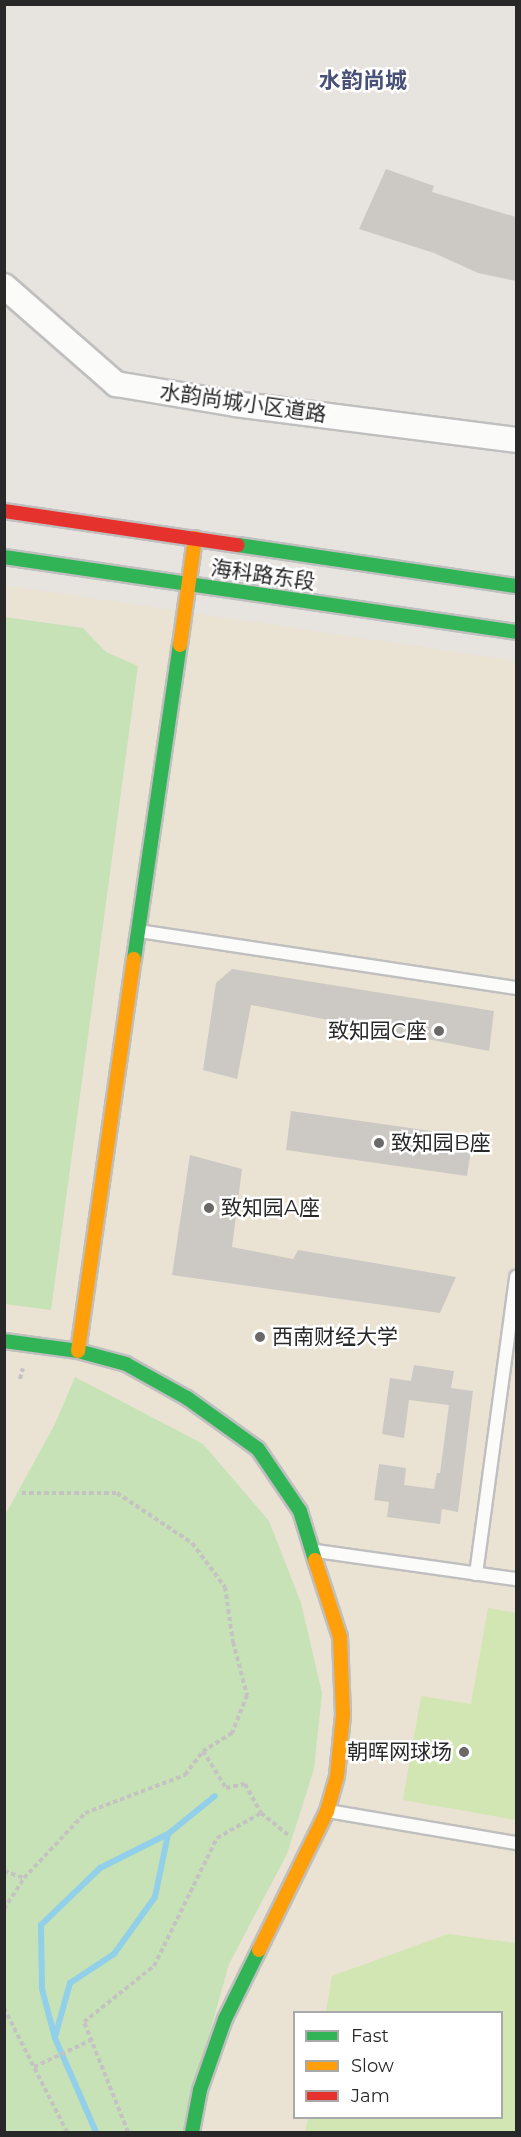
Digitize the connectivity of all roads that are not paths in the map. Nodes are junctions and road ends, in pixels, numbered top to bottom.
1 (4, 286) edge
2 (516, 440) edge
3 (4, 511) edge
4 (195, 538) junction
5 (4, 557) edge
6 (188, 585) junction
7 (516, 586) edge
8 (516, 633) edge
9 (138, 931) junction
10 (516, 988) edge
11 (516, 1276) edge
12 (4, 1341) edge
13 (78, 1351) junction
14 (314, 1551) junction
15 (476, 1574) junction
16 (516, 1579) edge
17 (327, 1811) junction
18 (516, 1844) edge
19 (192, 2133) edge

1 - 2 street, 水韵尚城小区道路
3 - 4 street, 海科路东段
4 - 6 street
4 - 7 street, 海科路东段
5 - 6 street, 海科路东段
6 - 8 street, 海科路东段
6 - 9 street
9 - 10 lane
9 - 13 street
11 - 15 lane
12 - 13 street
13 - 14 street
14 - 15 lane
14 - 17 street
15 - 16 lane
17 - 18 lane
17 - 19 street

